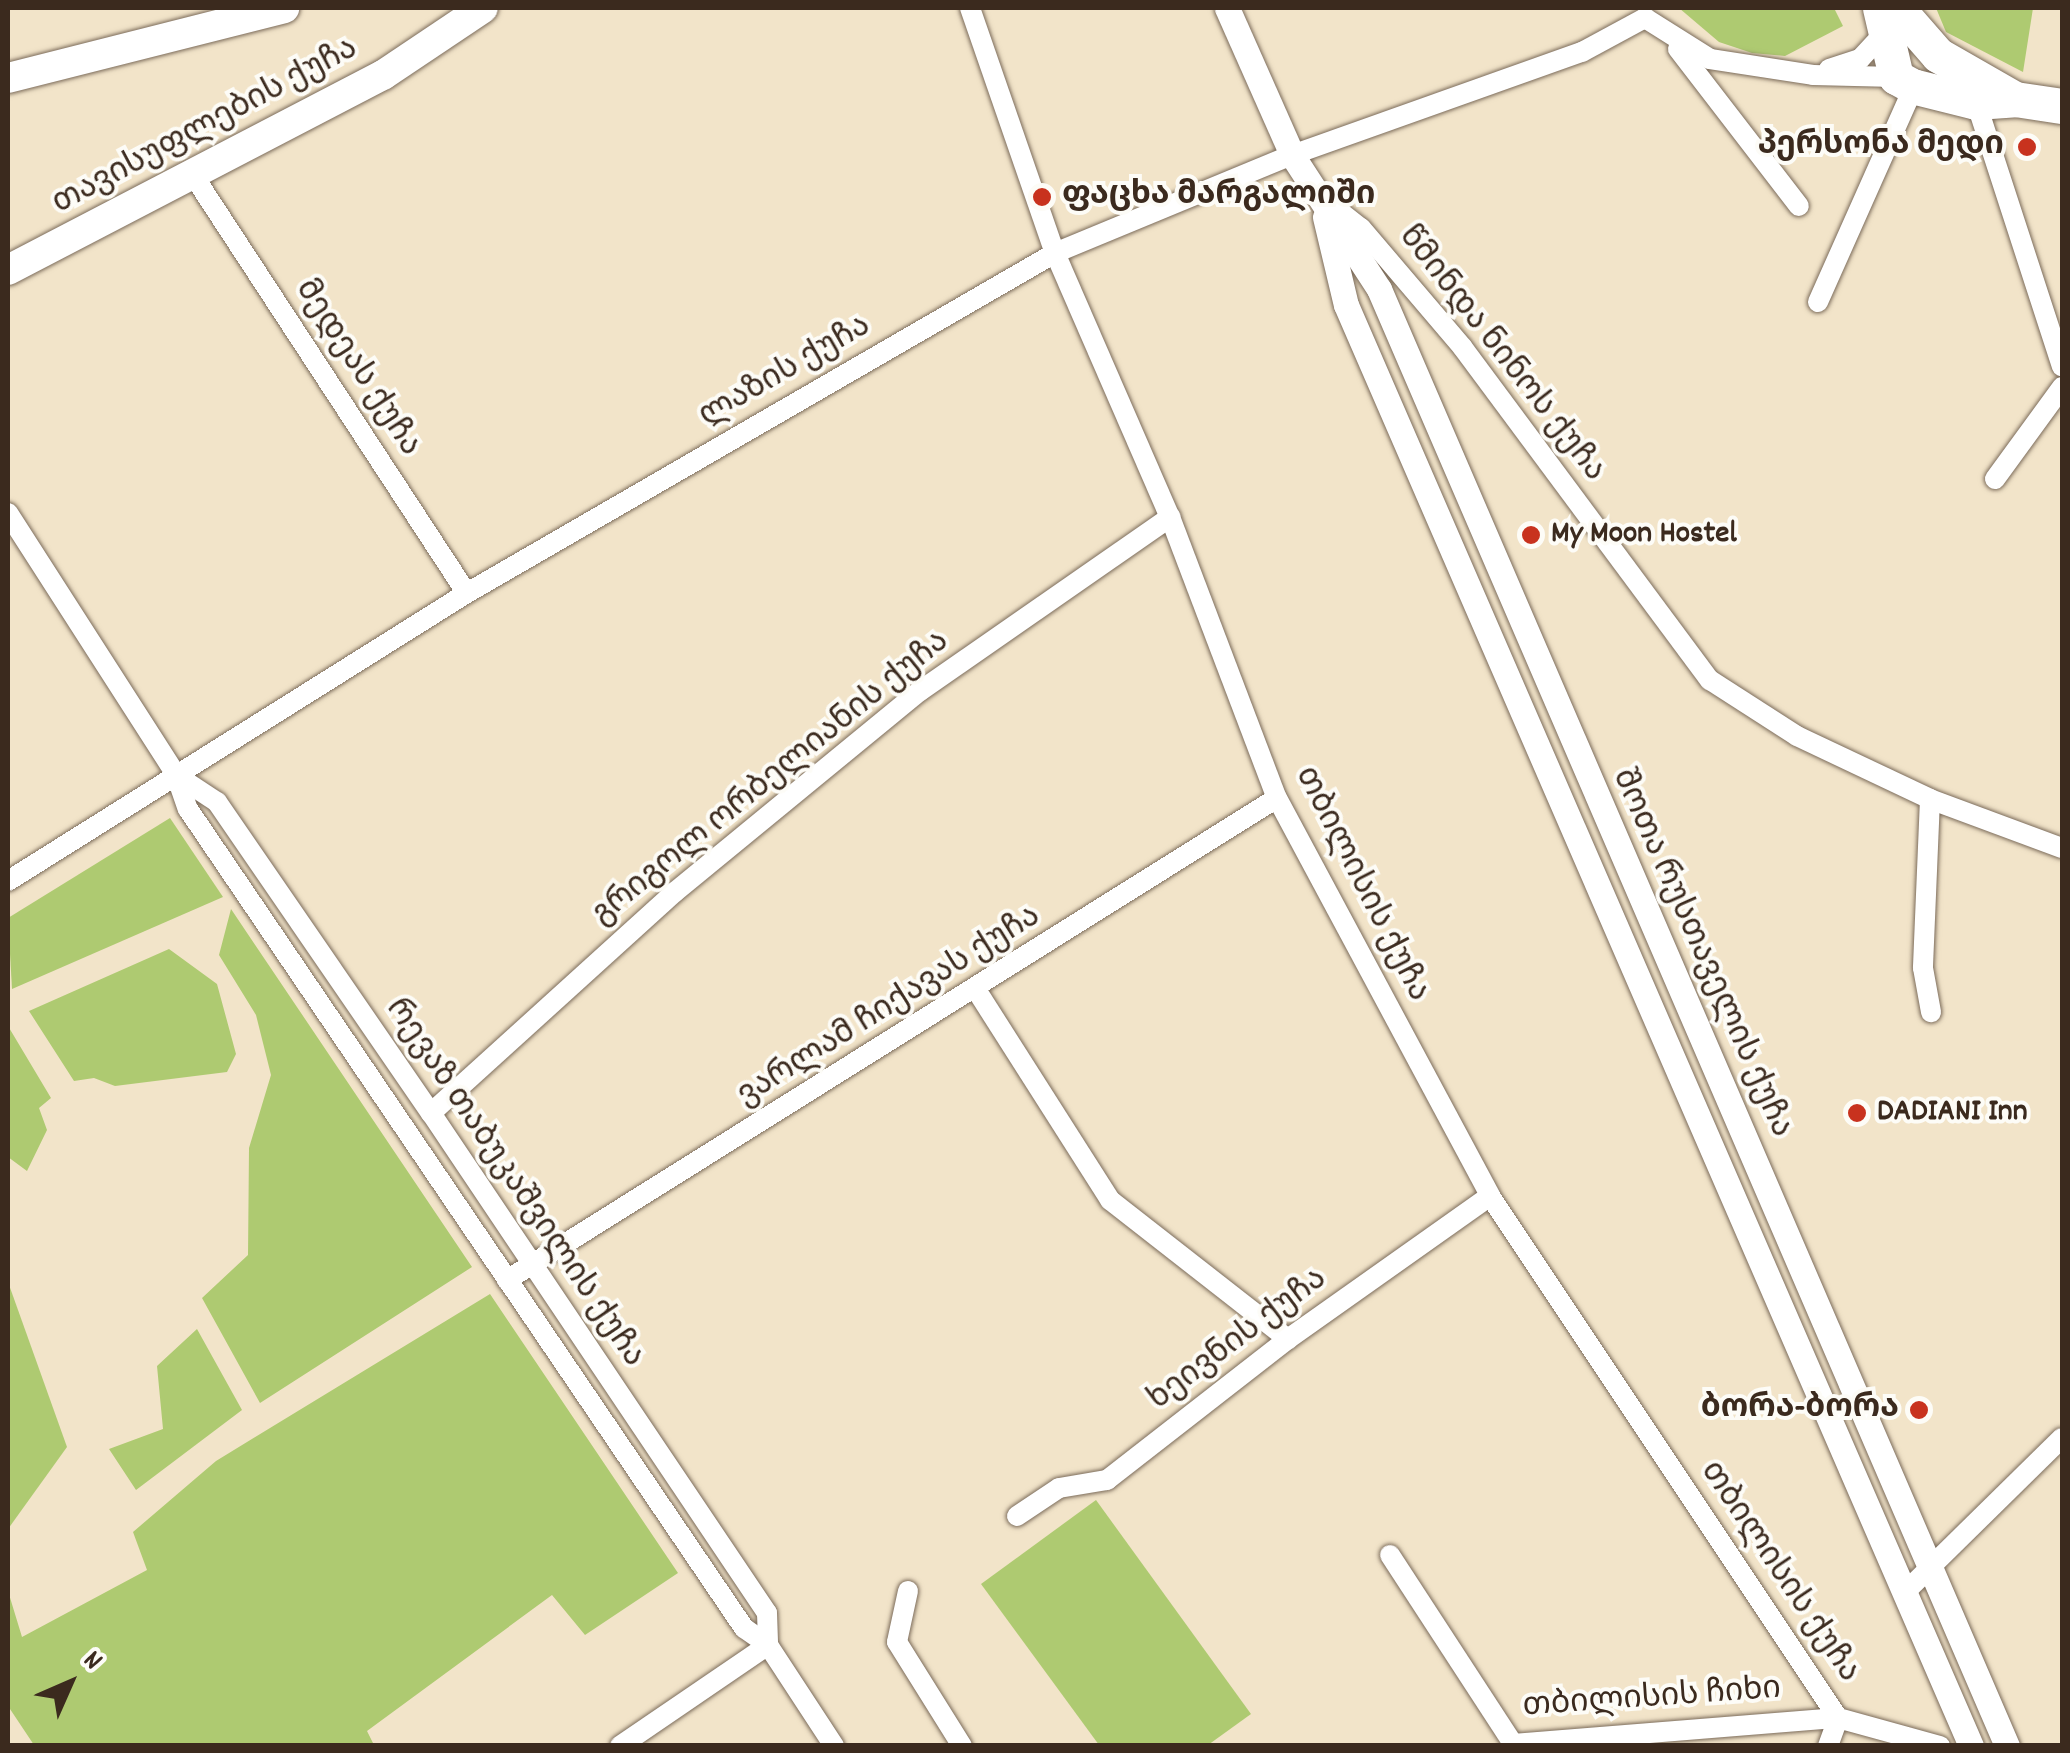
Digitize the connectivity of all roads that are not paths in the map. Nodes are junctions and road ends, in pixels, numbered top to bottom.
1 (284, 8) edge
2 (483, 8) edge
3 (970, 8) edge
4 (1227, 8) edge
5 (1642, 12) edge
6 (1886, 17) edge
7 (1938, 55) junction
8 (1813, 74) junction
9 (8, 78) edge
10 (1904, 82) junction
11 (2016, 99) junction
12 (1976, 102) junction
13 (2062, 106) edge
14 (1292, 154) junction
15 (195, 178) junction
16 (1320, 197) junction
17 (1799, 206) dead end
18 (1054, 253) junction
19 (8, 270) edge
20 (1818, 302) dead end
21 (2062, 366) edge
22 (2062, 387) edge
23 (1995, 479) dead end
24 (8, 513) edge
25 (1170, 516) junction
26 (467, 593) junction
27 (176, 776) junction
28 (1277, 798) junction
29 (1930, 799) junction
30 (2062, 848) edge
31 (8, 881) edge
32 (976, 991) junction
33 (1931, 1012) dead end
34 (431, 1114) junction
35 (1490, 1196) junction
36 (532, 1264) junction
37 (506, 1280) junction
38 (1288, 1339) junction
39 (2062, 1438) edge
40 (1017, 1516) dead end
41 (1390, 1555) dead end
42 (1932, 1568) junction
43 (908, 1591) dead end
44 (1904, 1593) junction
45 (768, 1645) junction
46 (1838, 1718) junction
47 (620, 1746) edge
48 (834, 1746) edge
49 (962, 1746) edge
50 (1828, 1746) edge
51 (1940, 1746) edge
52 (1971, 1746) edge
53 (2006, 1746) edge

1 - 9 main road
2 - 15 main road, თავისუფლების ქუჩა
3 - 18 street, თბილისის ქუჩა
4 - 14 street, შოთა რუსთაველის ქუჩა
5 - 8 street
5 - 14 street, ლაზის ქუჩა
5 - 17 street
6 - 7 highway
6 - 8 street
6 - 10 highway
7 - 10 street
7 - 11 highway
8 - 10 street
10 - 12 highway
10 - 20 street
11 - 12 highway
11 - 13 highway
12 - 21 street
14 - 16 street, შოთა რუსთაველის ქუჩა
14 - 18 street, ლაზის ქუჩა
15 - 19 main road, თავისუფლების ქუჩა
15 - 26 street, მედეას ქუჩა
16 - 29 street, წმინდა ნინოს ქუჩა
16 - 42 street, შოთა რუსთაველის ქუჩა
16 - 44 street, შოთა რუსთაველის ქუჩა
18 - 25 street, თბილისის ქუჩა
18 - 26 street, ლაზის ქუჩა
22 - 23 street
24 - 27 street, რევაზ თაბუკაშვილის ქუჩა
25 - 28 street, თბილისის ქუჩა
25 - 34 street, გრიგოლ ორბელიანის ქუჩა
26 - 27 street, ლაზის ქუჩა
27 - 31 street, ლაზის ქუჩა
27 - 34 street, რევაზ თაბუკაშვილის ქუჩა
27 - 37 street, რევაზ თაბუკაშვილის ქუჩა
28 - 32 street, ვარლამ ჩიქავას ქუჩა
28 - 35 street, თბილისის ქუჩა
29 - 30 street, წმინდა ნინოს ქუჩა
29 - 33 street
32 - 36 street, ვარლამ ჩიქავას ქუჩა
32 - 38 street
34 - 36 street, რევაზ თაბუკაშვილის ქუჩა
35 - 38 street, ხეივნის ქუჩა
35 - 46 street, თბილისის ქუჩა
36 - 37 street, ვარლამ ჩიქავას ქუჩა
36 - 45 street, რევაზ თაბუკაშვილის ქუჩა
37 - 45 street, რევაზ თაბუკაშვილის ქუჩა
38 - 40 street, ხეივნის ქუჩა
39 - 42 street
41 - 46 street, თბილისის ჩიხი
42 - 44 street
42 - 53 street, შოთა რუსთაველის ქუჩა
43 - 49 street
44 - 52 street, შოთა რუსთაველის ქუჩა
45 - 47 street
45 - 48 street, რევაზ თაბუკაშვილის ქუჩა
46 - 50 street
46 - 51 street

